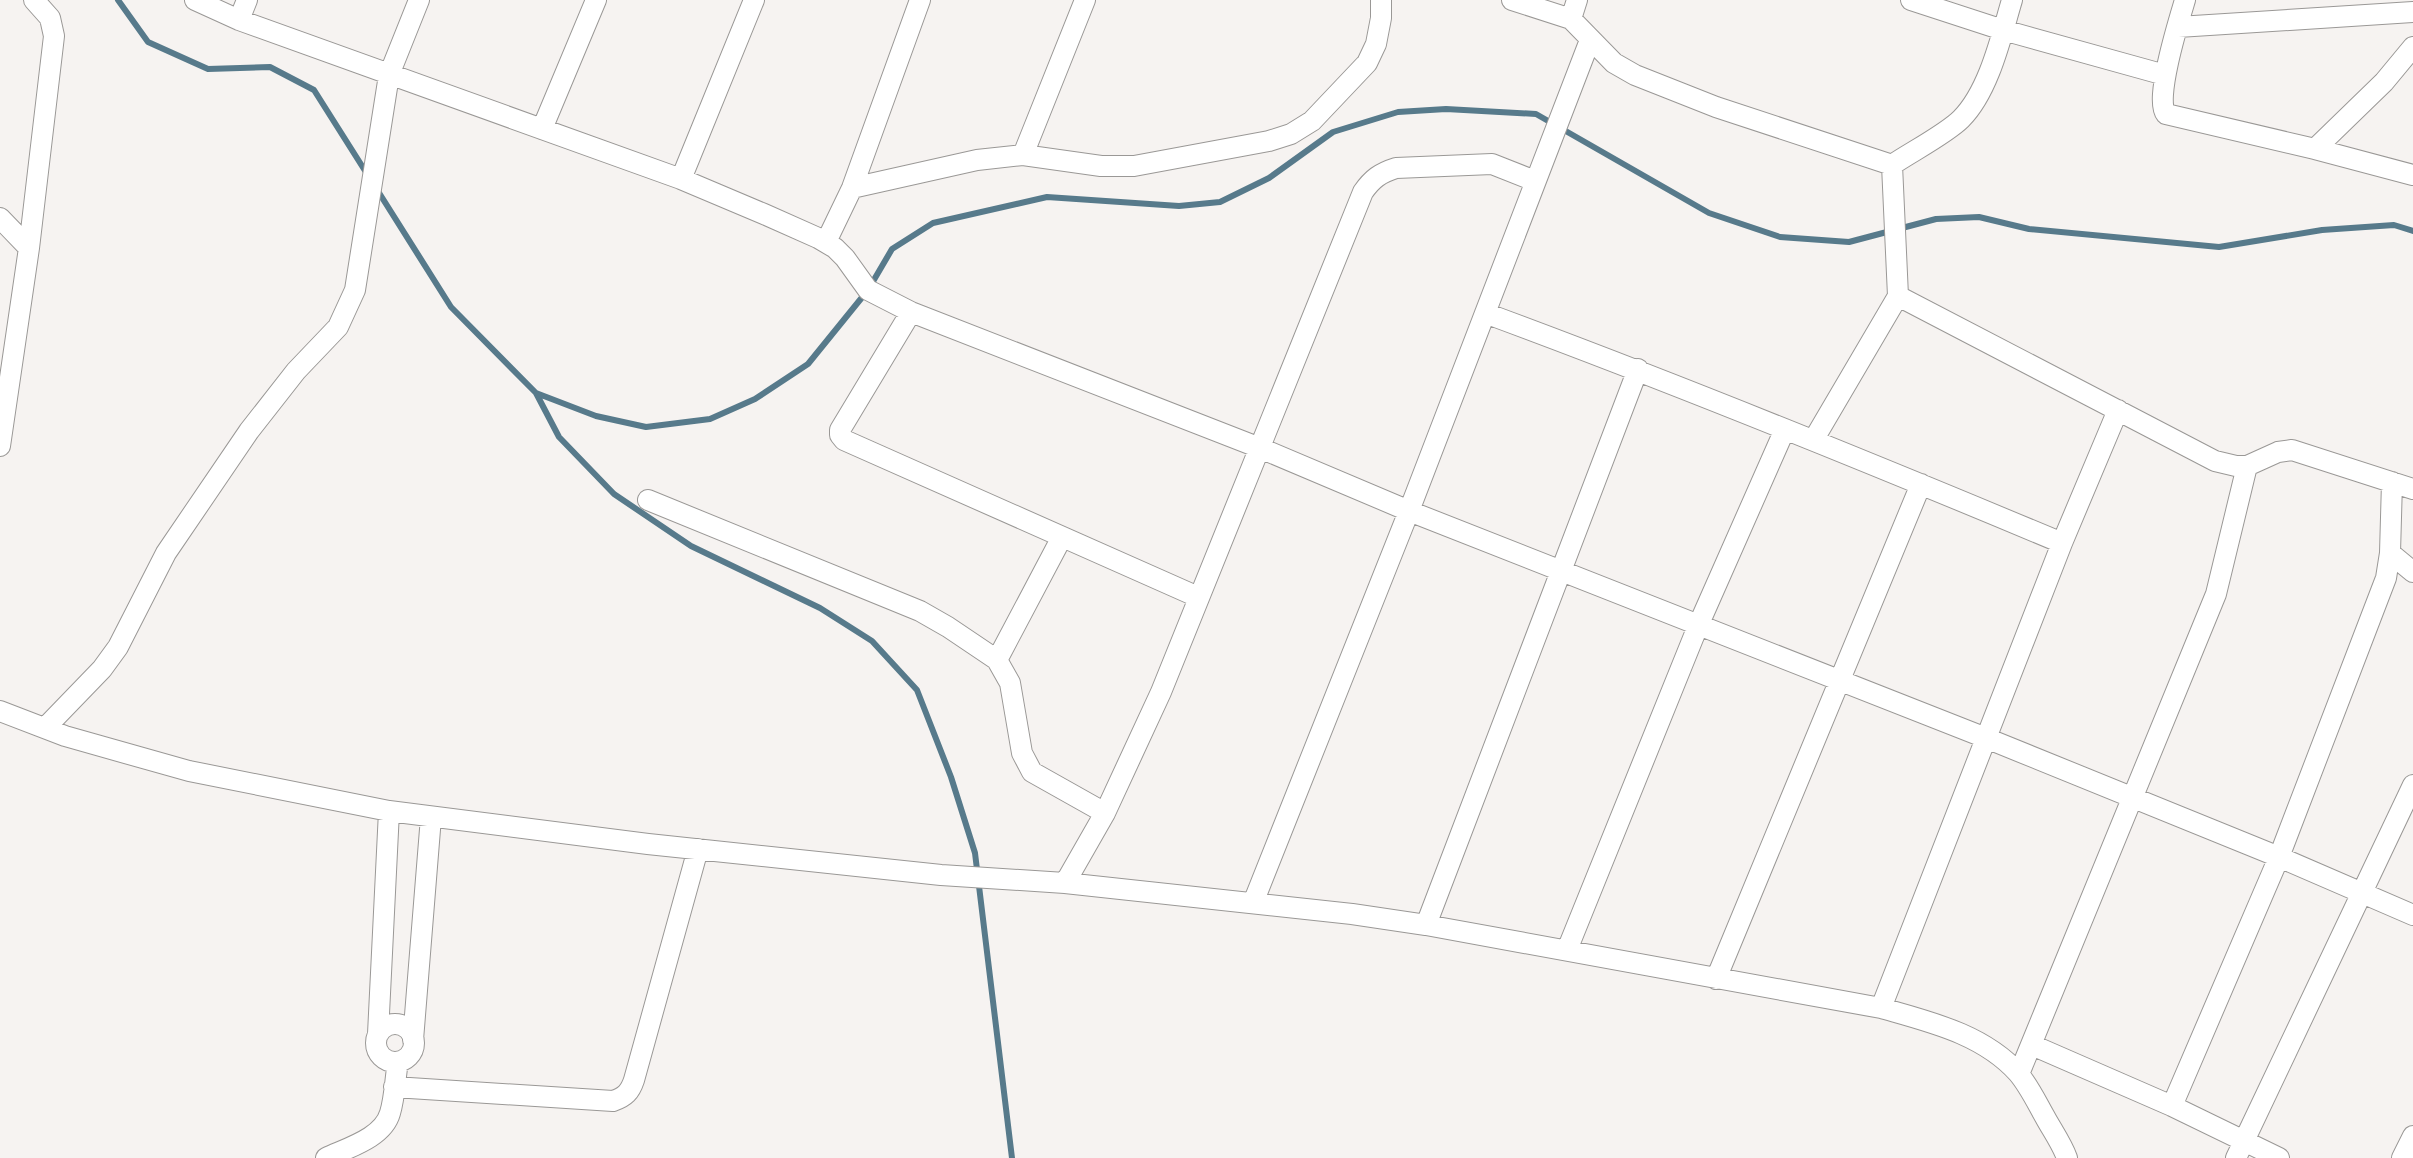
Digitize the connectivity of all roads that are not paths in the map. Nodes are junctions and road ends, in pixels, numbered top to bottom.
1 (34, 0) edge
2 (195, 0) edge
3 (246, 0) edge
4 (418, 0) edge
5 (596, 0) edge
6 (754, 0) edge
7 (920, 0) edge
8 (1085, 0) edge
9 (1381, 0) edge
10 (1512, 0) edge
11 (1911, 0) edge
12 (2012, 0) edge
13 (2185, 0) edge
14 (1574, 9) edge
15 (2413, 12) edge
16 (239, 20) junction
17 (2178, 27) junction
18 (2003, 30) junction
19 (1590, 40) junction
20 (2413, 47) edge
21 (389, 75) junction
22 (2165, 75) junction
23 (542, 129) junction
24 (2315, 149) junction
25 (1023, 155) junction
26 (1892, 165) junction
27 (2413, 175) edge
28 (681, 179) junction
29 (1535, 181) junction
30 (852, 188) junction
31 (0, 218) edge
32 (826, 242) junction
33 (29, 248) junction
34 (1898, 296) junction
35 (911, 312) junction
36 (1485, 313) junction
37 (1638, 369) junction
38 (2118, 410) junction
39 (1785, 429) junction
40 (1814, 439) junction
41 (0, 446) edge
42 (1260, 448) junction
43 (2247, 465) junction
44 (2392, 482) junction
45 (1922, 484) junction
46 (2413, 489) edge
47 (648, 500) dead end
48 (1409, 511) junction
49 (1062, 537) junction
50 (2062, 543) junction
51 (2390, 553) junction
52 (1562, 572) junction
53 (2413, 572) edge
54 (1198, 597) junction
55 (1698, 626) junction
56 (997, 660) junction
57 (1840, 681) junction
58 (0, 711) edge
59 (45, 728) junction
60 (1986, 738) junction
61 (2413, 785) edge
62 (2133, 799) junction
63 (389, 811) junction
64 (1105, 813) junction
65 (431, 817) junction
66 (698, 849) junction
67 (2280, 857) junction
68 (1065, 883) junction
69 (2363, 891) junction
70 (1253, 903) junction
71 (2413, 915) edge
72 (1426, 925) junction
73 (1567, 950) junction
74 (1716, 979) junction
75 (1881, 1008) junction
76 (378, 1034) junction
77 (413, 1040) junction
78 (2032, 1045) junction
79 (398, 1062) junction
80 (2019, 1074) junction
81 (394, 1087) junction
82 (2172, 1106) junction
83 (2413, 1136) edge
84 (2240, 1150) edge
85 (326, 1158) edge
86 (2067, 1158) edge
87 (2279, 1158) edge
88 (2402, 1158) edge

1 - 33 street
2 - 16 street
3 - 16 street
4 - 21 street
5 - 23 street
6 - 28 street
7 - 30 street
8 - 25 street
9 - 25 street
10 - 14 street
11 - 18 street
12 - 18 street
13 - 17 street
14 - 19 street
15 - 17 street
16 - 21 street
17 - 22 street
18 - 22 street
18 - 26 street
19 - 26 street
19 - 29 street
20 - 24 street
21 - 23 street
21 - 59 street
22 - 24 street
23 - 28 street
24 - 27 street
25 - 30 street
26 - 34 street
28 - 32 street
29 - 36 street
29 - 42 street
30 - 32 street
31 - 33 street
32 - 35 street
33 - 41 street
34 - 38 street
34 - 40 street
35 - 42 street
35 - 49 street
36 - 37 street
36 - 48 street
37 - 39 street
37 - 52 street
38 - 43 street
38 - 50 street
39 - 40 street
39 - 55 street
40 - 45 street
42 - 48 street
42 - 54 street
43 - 44 street
43 - 62 street
44 - 46 street
44 - 51 street
45 - 50 street
45 - 57 street
47 - 56 street
48 - 52 street
48 - 70 street
49 - 54 street
49 - 56 street
50 - 60 street
51 - 53 street
51 - 67 street
52 - 55 street
52 - 72 street
54 - 64 street
55 - 57 street
55 - 73 street
56 - 64 street
57 - 60 street
57 - 74 street
58 - 59 street
59 - 63 street
60 - 62 street
60 - 75 street
61 - 69 street
62 - 67 street
62 - 78 street
63 - 65 street
63 - 76 street
64 - 68 street
65 - 66 street
65 - 77 street
66 - 68 street
66 - 81 street
67 - 69 street
67 - 82 street
68 - 70 street
69 - 71 street
69 - 84 street
70 - 72 street
72 - 73 street
73 - 74 street
74 - 75 street
75 - 80 street
76 - 77 street
76 - 79 street
77 - 79 street
78 - 80 street
78 - 82 street
79 - 81 street
80 - 86 street
81 - 85 street
82 - 84 street
83 - 88 street
84 - 87 street

